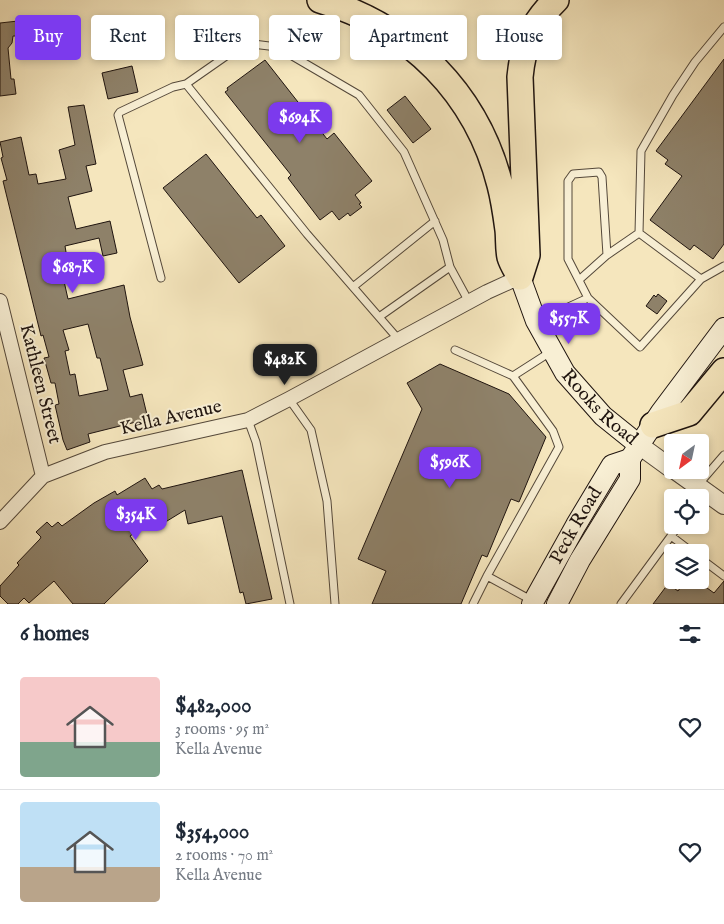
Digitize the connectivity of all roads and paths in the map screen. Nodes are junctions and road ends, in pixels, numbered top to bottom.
1 (320, 0) edge
2 (556, 0) edge
3 (724, 27) edge
4 (186, 84) junction
5 (435, 221) junction
6 (639, 233) junction
7 (607, 255) junction
8 (724, 266) edge
9 (450, 267) junction
10 (161, 278) dead end
11 (520, 278) junction
12 (701, 279) junction
13 (579, 280) junction
14 (353, 287) junction
15 (588, 298) junction
16 (0, 301) edge
17 (469, 302) junction
18 (380, 318) junction
19 (536, 322) junction
20 (724, 328) edge
21 (399, 340) junction
22 (455, 350) dead end
23 (552, 351) junction
24 (724, 371) edge
25 (513, 376) junction
26 (289, 400) junction
27 (248, 420) junction
28 (653, 425) junction
29 (635, 452) junction
30 (724, 455) edge
31 (664, 465) edge
32 (43, 476) junction
33 (686, 479) edge
34 (697, 489) edge
35 (703, 489) edge
36 (709, 497) edge
37 (724, 505) edge
38 (0, 522) edge
39 (670, 536) joint
40 (681, 544) edge
41 (709, 565) edge
42 (486, 576) junction
43 (724, 576) edge
44 (532, 602) edge
45 (290, 604) edge
46 (335, 604) edge
47 (473, 604) edge
48 (557, 604) edge
49 (621, 604) edge

1 - 11 highway
2 - 11 highway
3 - 6 lane
4 - 5 lane
4 - 10 lane
4 - 14 lane
5 - 9 lane
5 - 14 lane
6 - 7 lane
6 - 12 lane
7 - 13 lane
7 - 13 lane
8 - 12 lane
9 - 17 lane
9 - 18 lane
11 - 17 street, Kella Avenue
11 - 19 main road, Rooks Road
12 - 15 lane
13 - 15 lane
14 - 18 lane
15 - 19 lane
16 - 32 street, Kathleen Street
17 - 21 street, Kella Avenue
18 - 21 lane
19 - 23 main road, Rooks Road
20 - 28 main road, Peck Road
21 - 26 street, Kella Avenue
22 - 25 lane
23 - 25 lane
23 - 29 main road, Rooks Road
24 - 28 highway
25 - 42 lane
26 - 27 street, Kella Avenue
26 - 46 lane
27 - 32 street, Kella Avenue
27 - 45 lane
28 - 29 main road, Peck Road
29 - 31 street, Rooks Road
29 - 44 main road, Peck Road
29 - 48 main road, Peck Road
30 - 35 lane
32 - 38 street, Kella Avenue
33 - 34 street, Rooks Road
36 - 37 street, Rooks Road
39 - 40 lane
39 - 49 lane
41 - 43 lane
42 - 44 lane
42 - 47 lane

